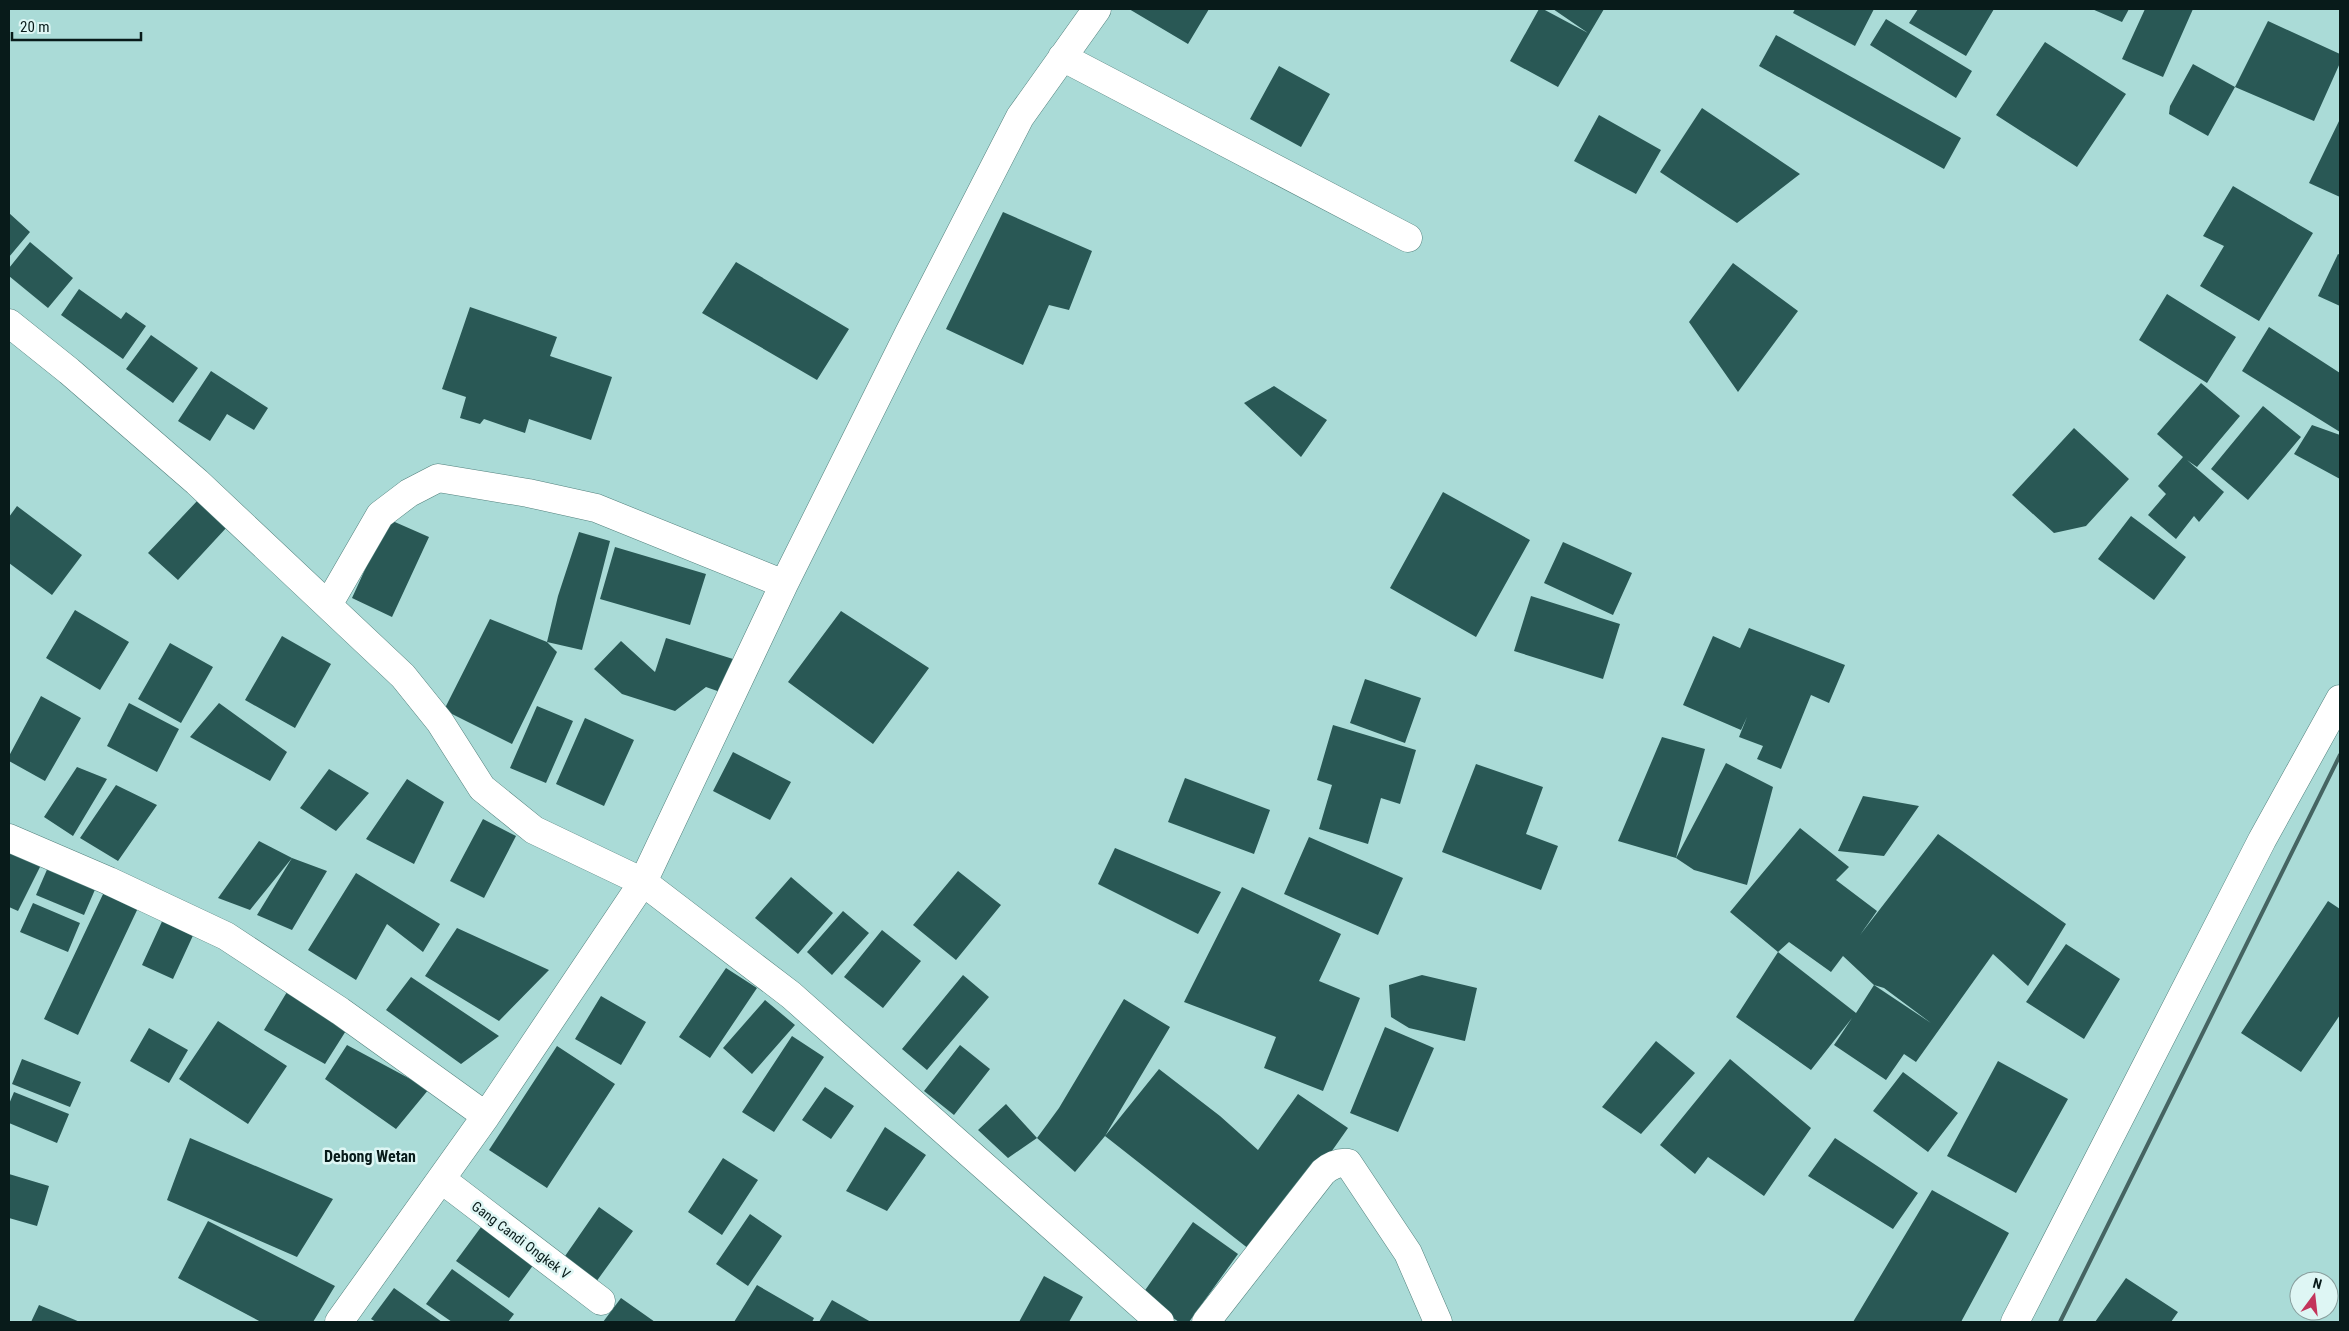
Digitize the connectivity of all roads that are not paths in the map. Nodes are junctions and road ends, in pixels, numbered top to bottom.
1 (1097, 9) edge
2 (1062, 57) junction
3 (1408, 238) dead end
4 (9, 323) edge
5 (784, 584) junction
6 (328, 605) junction
7 (2340, 699) edge
8 (9, 838) edge
9 (643, 882) junction
10 (486, 1116) junction
11 (441, 1179) junction
12 (601, 1301) dead end
13 (339, 1322) edge
14 (1160, 1322) edge
15 (1206, 1322) edge
16 (1438, 1322) edge
17 (2016, 1322) edge

1 - 2 street
2 - 3 street
2 - 5 street
4 - 6 street
5 - 6 street
5 - 9 street
6 - 9 street
7 - 17 street
8 - 10 street
9 - 10 street
9 - 14 street
10 - 11 street
11 - 12 street, Gang Candi Ongkek V
11 - 13 street
15 - 16 street

